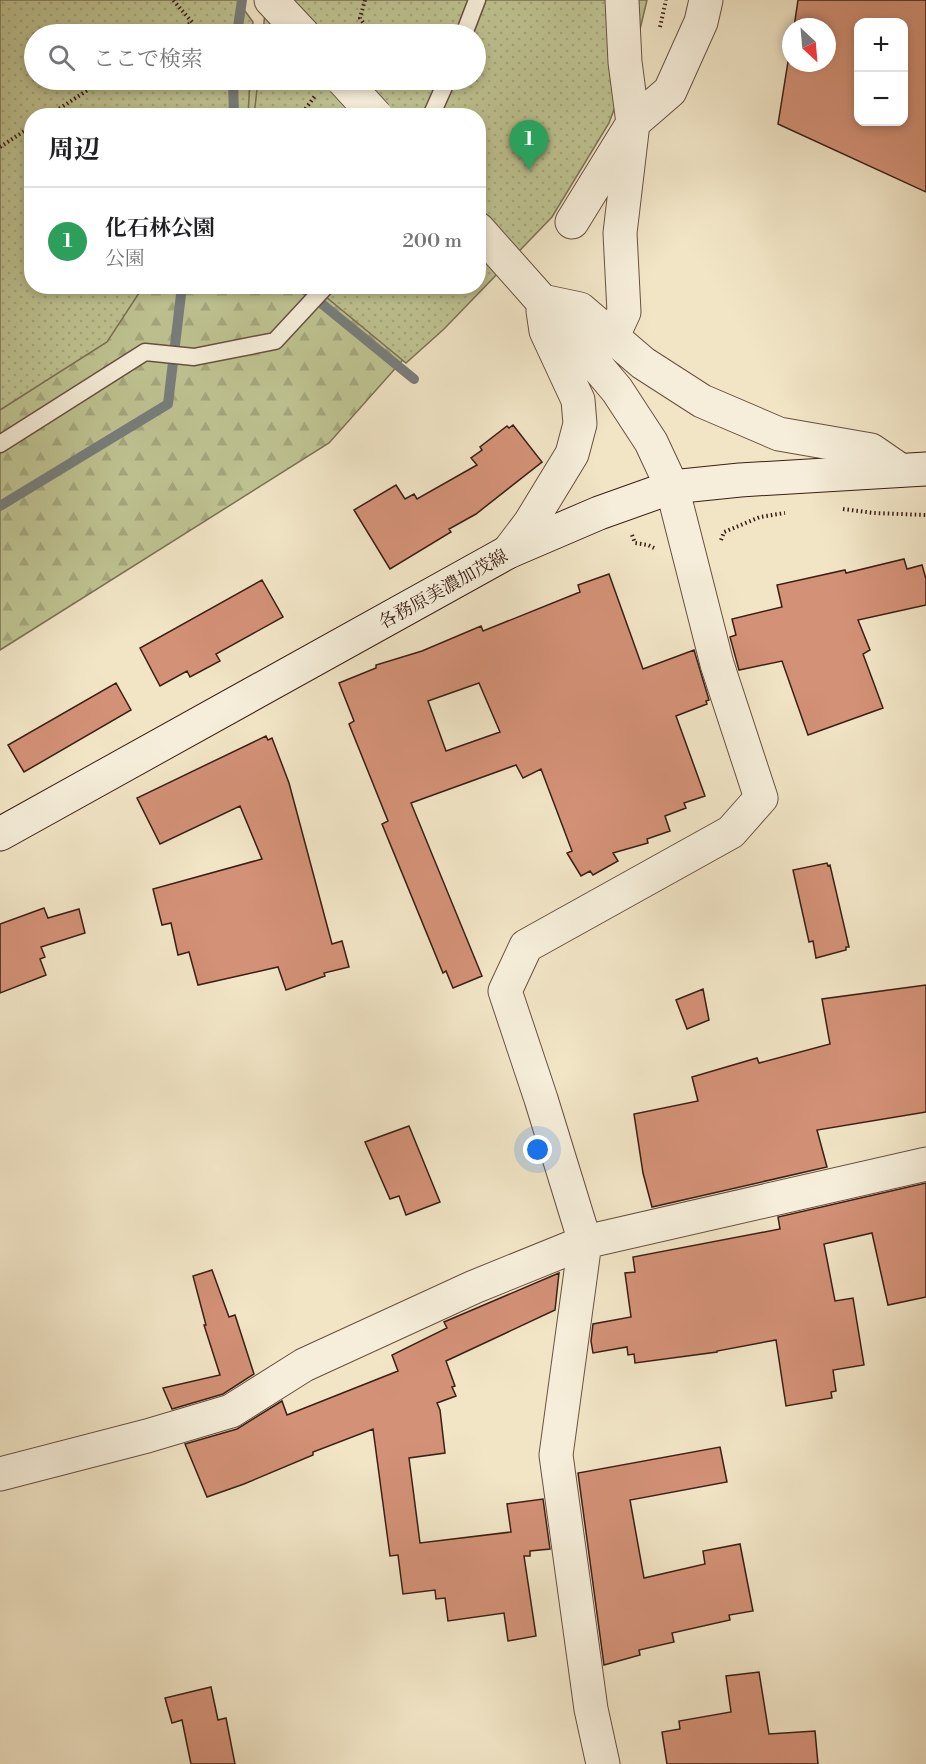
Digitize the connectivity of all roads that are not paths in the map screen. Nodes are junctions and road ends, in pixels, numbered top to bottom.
1 (272, 0) edge
2 (477, 0) edge
3 (622, 0) edge
4 (706, 0) edge
5 (294, 24) edge
6 (468, 24) edge
7 (352, 90) edge
8 (443, 90) edge
9 (369, 108) edge
10 (435, 108) edge
11 (633, 123) junction
12 (572, 222) dead end
13 (488, 240) edge
14 (319, 294) edge
15 (542, 301) junction
16 (612, 338) junction
17 (0, 444) edge
18 (913, 469) edge
19 (672, 487) junction
20 (508, 552) junction
21 (0, 834) edge
22 (926, 1164) edge
23 (585, 1242) junction
24 (0, 1474) edge
25 (603, 1764) edge

1 - 5 street
2 - 6 lane
3 - 11 street
4 - 11 street
7 - 9 street, bridge
8 - 10 lane
11 - 12 street
11 - 16 street
13 - 15 street
14 - 17 lane
15 - 16 street
15 - 19 street
15 - 20 street
16 - 18 street
18 - 19 street, 各務原美濃加茂線
19 - 20 street, 各務原美濃加茂線
19 - 23 street
20 - 21 street, 各務原美濃加茂線
22 - 23 street
23 - 24 street
23 - 25 street

